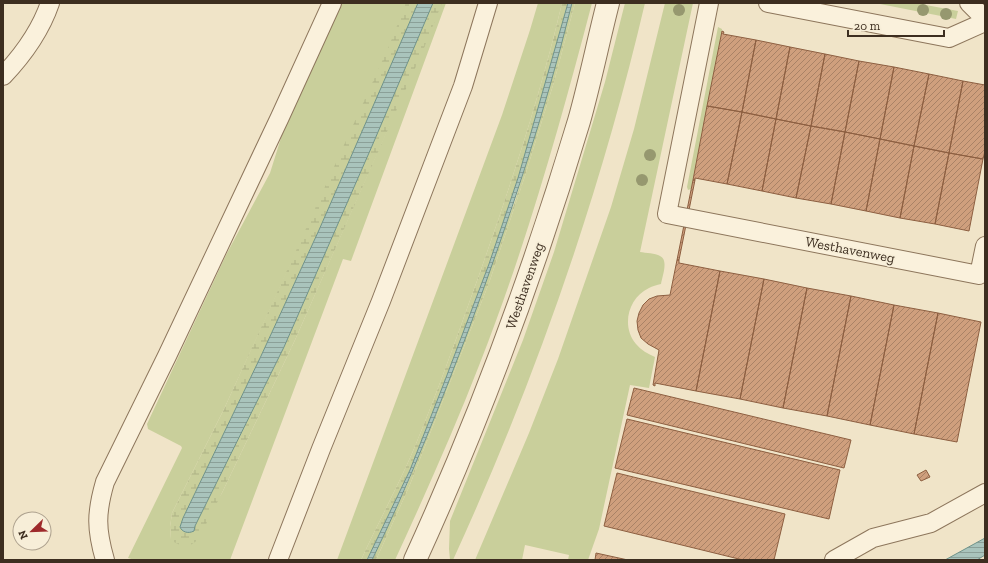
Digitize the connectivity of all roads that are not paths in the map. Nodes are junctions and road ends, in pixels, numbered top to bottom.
1 (50, 3) edge
2 (332, 3) edge
3 (488, 3) edge
4 (608, 3) edge
5 (709, 3) edge
6 (768, 3) edge
7 (969, 3) edge
8 (985, 20) edge
9 (3, 76) edge
10 (985, 246) edge
11 (985, 493) edge
12 (105, 560) edge
13 (278, 560) edge
14 (414, 560) edge
15 (834, 560) edge

1 - 9 lane
2 - 12 lane
3 - 13 lane
4 - 14 street, Westhavenweg
5 - 10 lane, Westhavenweg
6 - 8 lane
7 - 8 lane
11 - 15 lane

